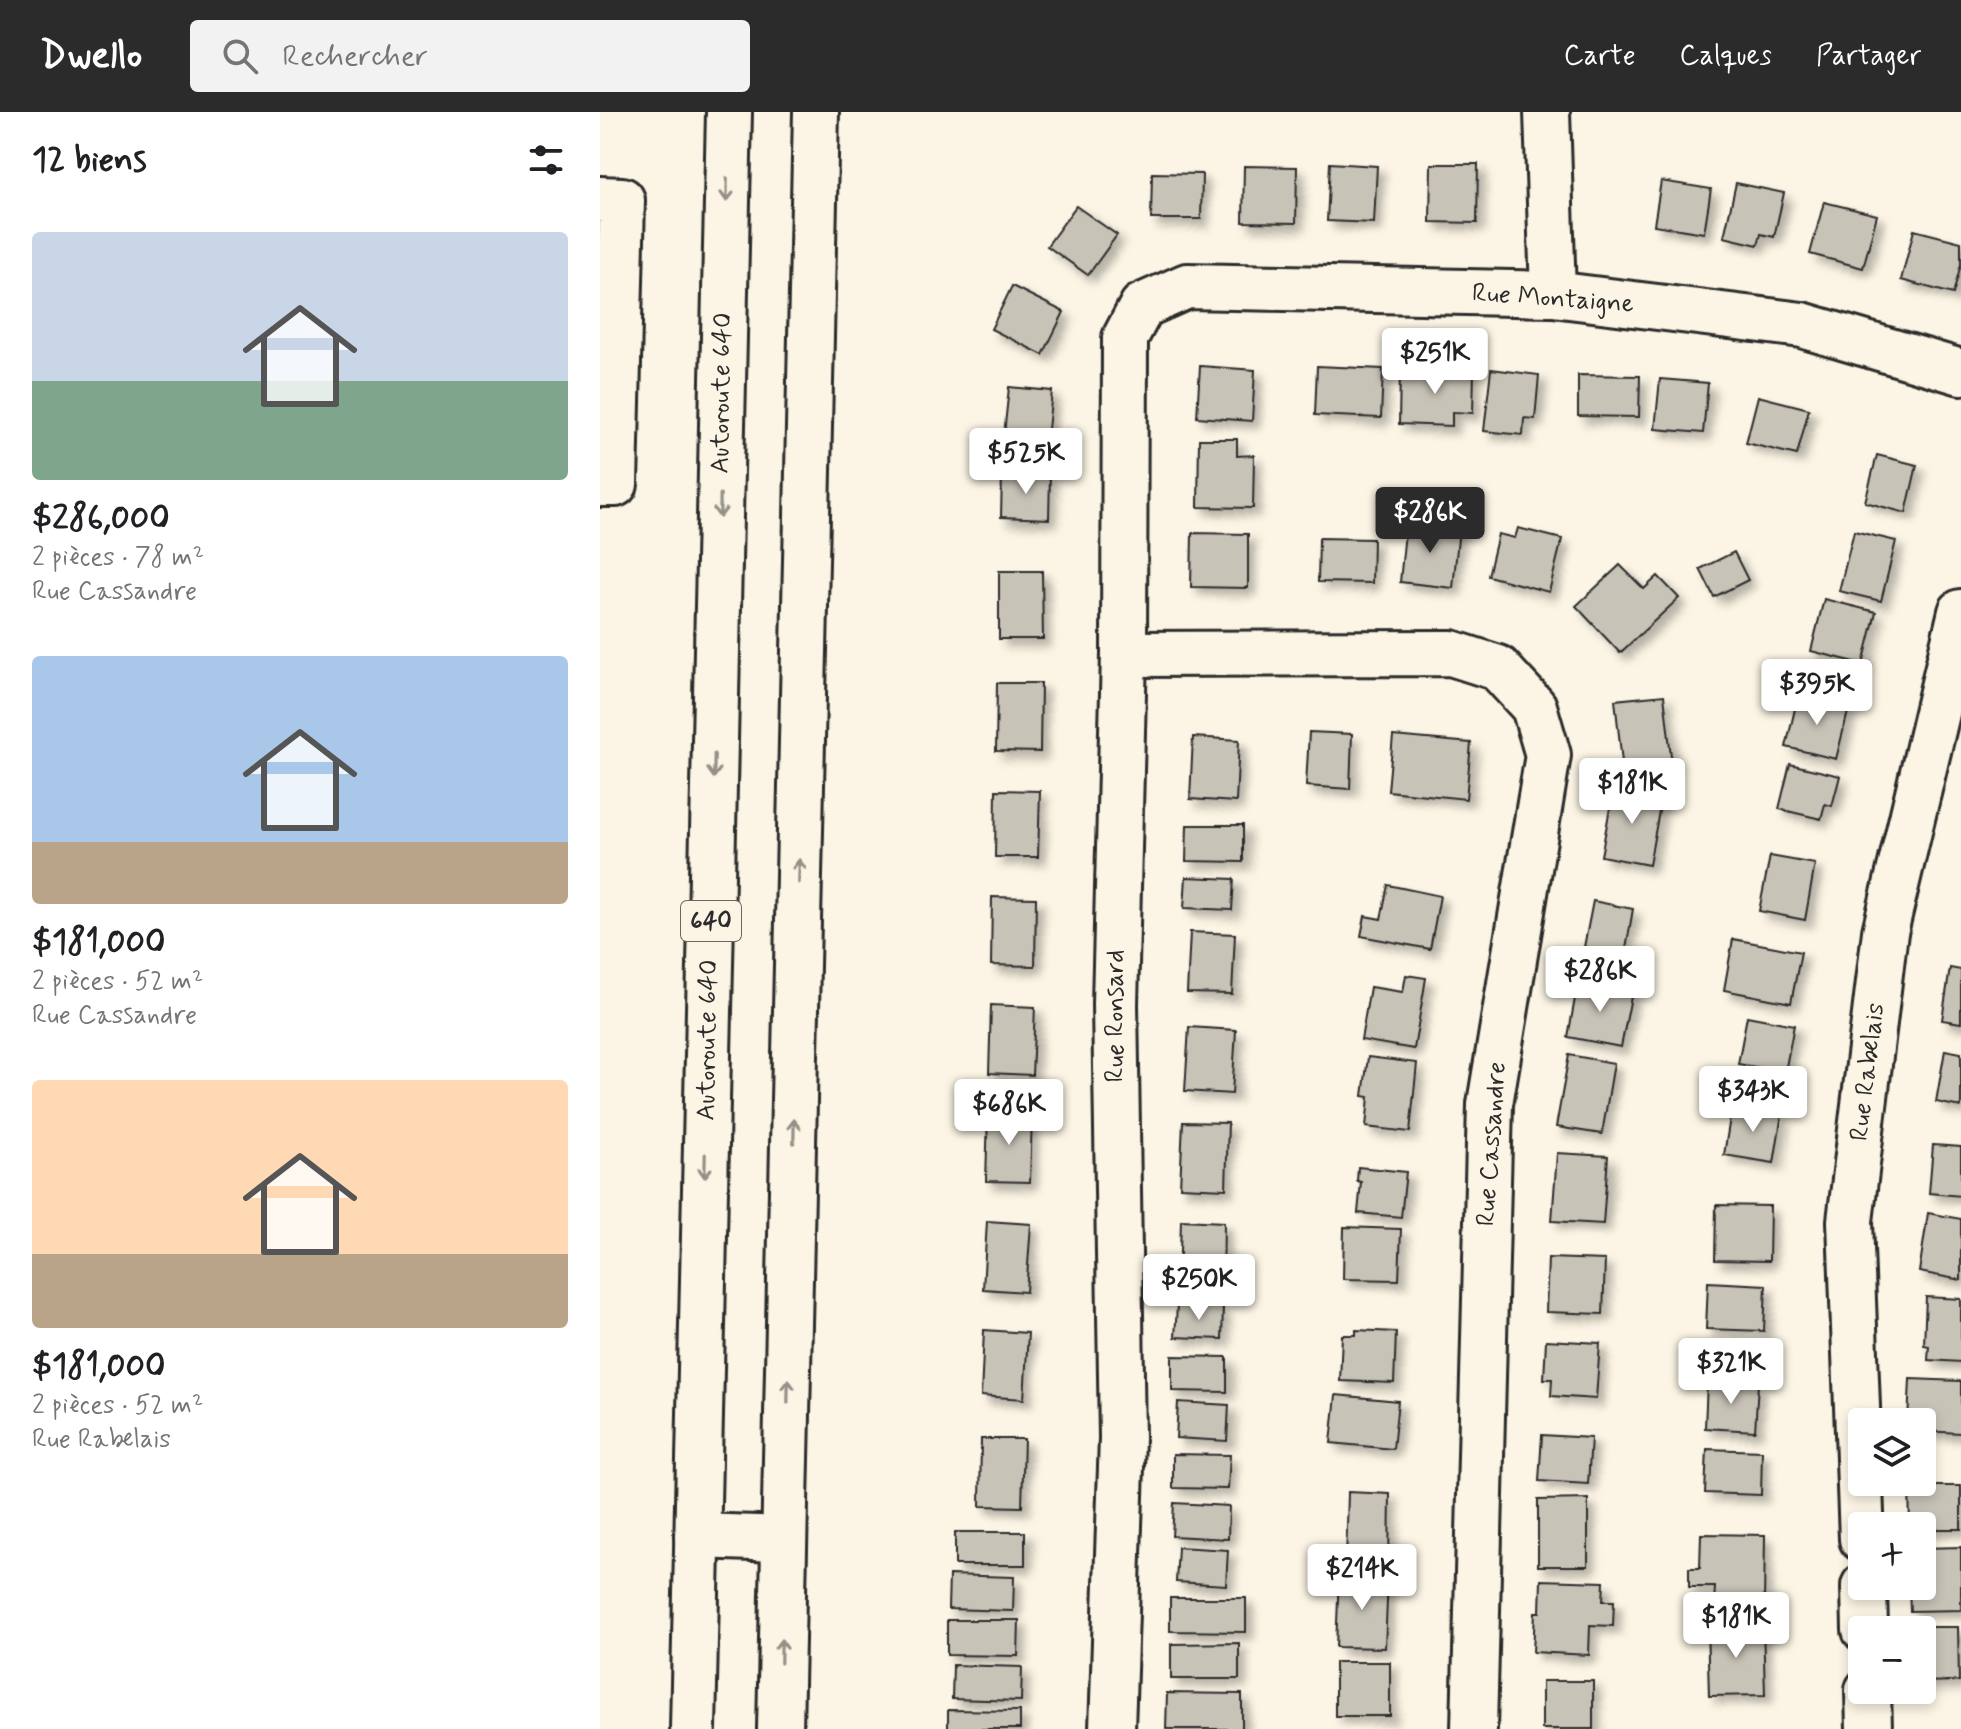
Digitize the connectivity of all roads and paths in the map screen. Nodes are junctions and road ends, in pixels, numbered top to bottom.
1 (729, 112) edge
2 (816, 112) edge
3 (1547, 112) edge
4 (600, 199) edge
5 (1553, 294) junction
6 (1142, 306) joint
7 (1961, 372) edge
8 (600, 484) edge
9 (1961, 612) edge
10 (1124, 654) junction
11 (1861, 1512) edge
12 (697, 1536) junction
13 (784, 1539) junction
14 (1868, 1704) edge
15 (693, 1729) edge
16 (780, 1729) edge
17 (1112, 1729) edge
18 (1474, 1729) edge
19 (1869, 1729) edge

1 -> 12 main road, Autoroute 640 / 640
13 -> 2 main road
3 - 5 main road
4 - 8 main road
5 - 6 main road, Rue Montaigne
5 - 7 main road, Rue Montaigne
6 - 10 main road, Rue Ronsard
9 - 11 main road, Rue Rabelais
10 - 17 main road, Rue Ronsard
10 - 18 main road, Rue Cassandre
12 - 13 main road
12 - 15 main road, Autoroute 640 / 640
16 -> 13 main road
14 - 19 main road

